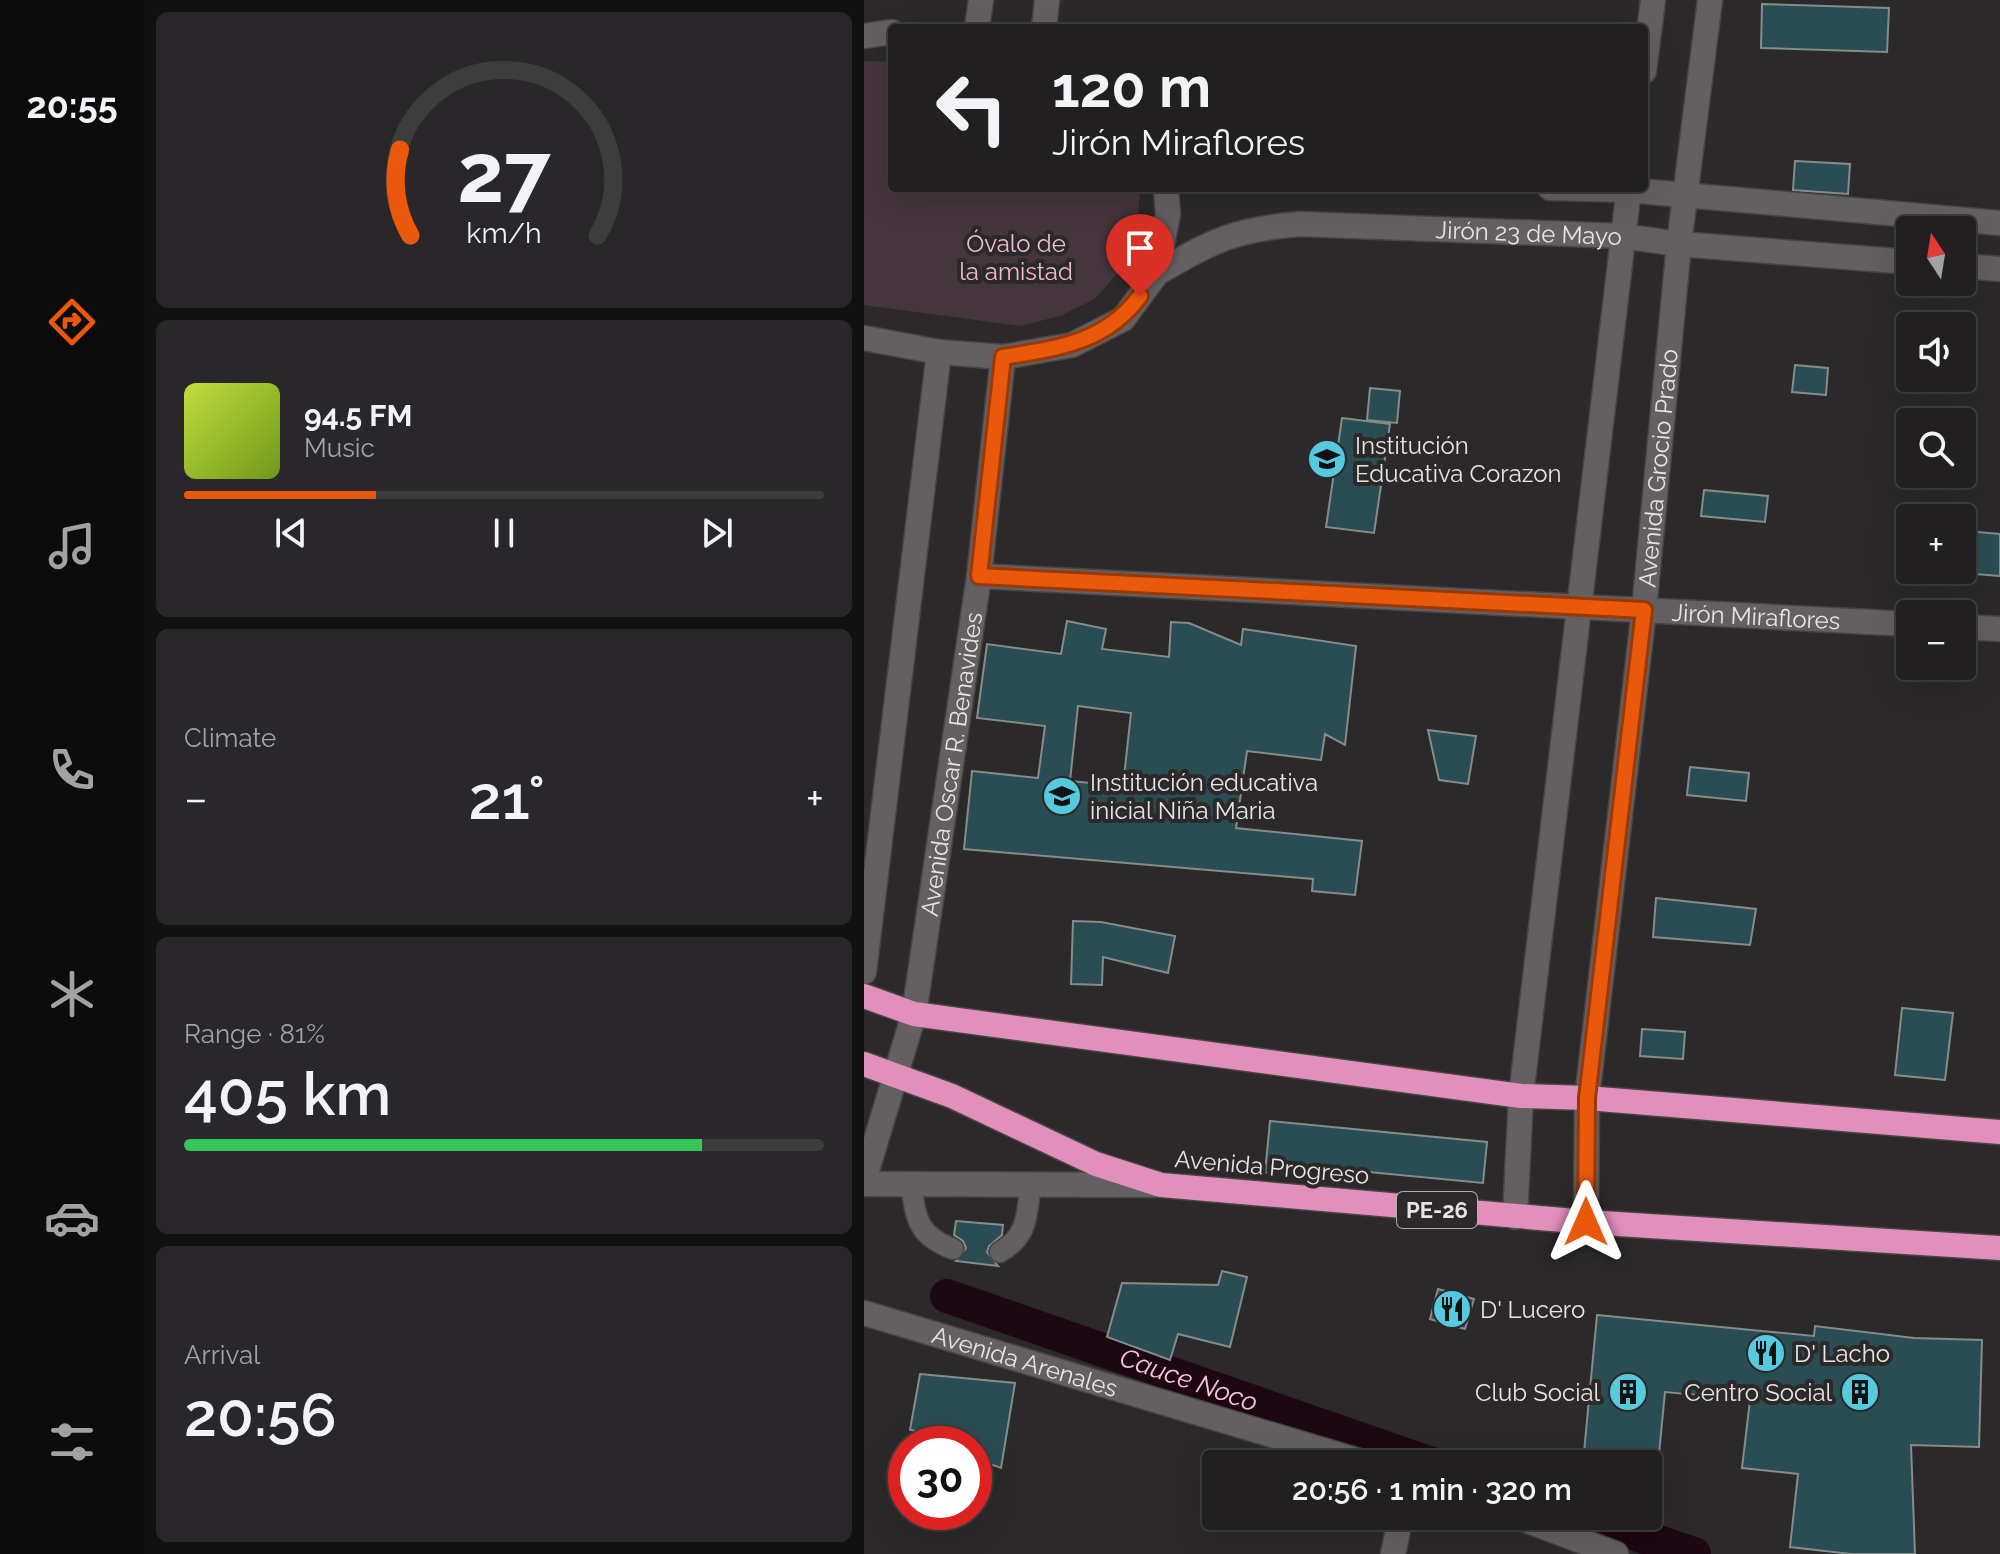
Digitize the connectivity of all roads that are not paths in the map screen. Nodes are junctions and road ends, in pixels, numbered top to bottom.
1 (981, 0) edge
2 (1047, 0) edge
3 (1653, 0) edge
4 (1710, 0) edge
5 (978, 24) edge
6 (1044, 24) edge
7 (888, 33) edge
8 (864, 36) edge
9 (1648, 39) edge
10 (1166, 192) edge
11 (1628, 192) edge
12 (1648, 192) edge
13 (1685, 197) junction
14 (2000, 223) edge
15 (1622, 236) junction
16 (1679, 244) junction
17 (1896, 261) edge
18 (1976, 267) edge
19 (2000, 269) edge
20 (1157, 273) junction
21 (864, 338) edge
22 (939, 352) junction
23 (1003, 357) junction
24 (979, 576) junction
25 (1579, 608) junction
26 (1644, 610) junction
27 (1896, 623) edge
28 (1976, 628) edge
29 (2000, 629) edge
30 (864, 972) edge
31 (864, 996) edge
32 (914, 1014) junction
33 (864, 1064) edge
34 (897, 1073) junction
35 (1521, 1096) junction
36 (1587, 1098) junction
37 (2000, 1132) edge
38 (864, 1182) edge
39 (911, 1184) junction
40 (1031, 1184) junction
41 (1161, 1185) junction
42 (1515, 1217) junction
43 (1586, 1222) junction
44 (2000, 1248) edge
45 (953, 1249) dead end
46 (1000, 1252) dead end
47 (864, 1313) edge
48 (1322, 1450) edge
49 (1398, 1530) edge
50 (1552, 1530) edge
51 (1393, 1554) edge
52 (1616, 1554) edge

1 - 5 street
2 - 6 street
3 - 9 street
4 - 13 street, Avenida Grocio Prado
7 - 8 street
10 - 20 street
11 - 15 street
12 - 13 street, Jirón 23 de Mayo
13 - 14 street, Jirón 23 de Mayo
13 - 16 street, Avenida Grocio Prado
15 - 16 street, Jirón 23 de Mayo
15 - 20 street, Jirón 23 de Mayo
15 - 25 street
16 - 17 street, Jirón 23 de Mayo
16 - 26 street, Avenida Grocio Prado
18 - 19 street
20 - 23 street
21 - 22 street
22 - 23 street
22 - 30 street
23 - 24 street, Avenida Oscar R. Benavides
24 - 25 street, Jirón Miraflores
24 - 32 street, Avenida Oscar R. Benavides
25 - 26 street, Jirón Miraflores
25 - 35 street
26 - 27 street, Jirón Miraflores
26 - 36 street, Avenida Grocio Prado
28 - 29 street
31 - 32 highway
32 - 34 street, Avenida Oscar R. Benavides
32 - 35 highway
33 - 34 highway, PE-26
34 - 38 street, Avenida Oscar R. Benavides
34 - 41 highway, Avenida Progreso / PE-26
35 - 36 highway
35 - 42 street
36 - 37 highway
36 - 43 street, Avenida Grocio Prado
38 - 39 street
39 - 40 street
39 - 45 lane
40 - 41 street
40 - 46 lane
41 - 42 highway, Avenida Progreso / PE-26
42 - 43 highway, Avenida Progreso / PE-26
43 - 44 highway, Avenida Progreso / PE-26
47 - 48 street, Avenida Arenales
49 - 51 street
50 - 52 street

